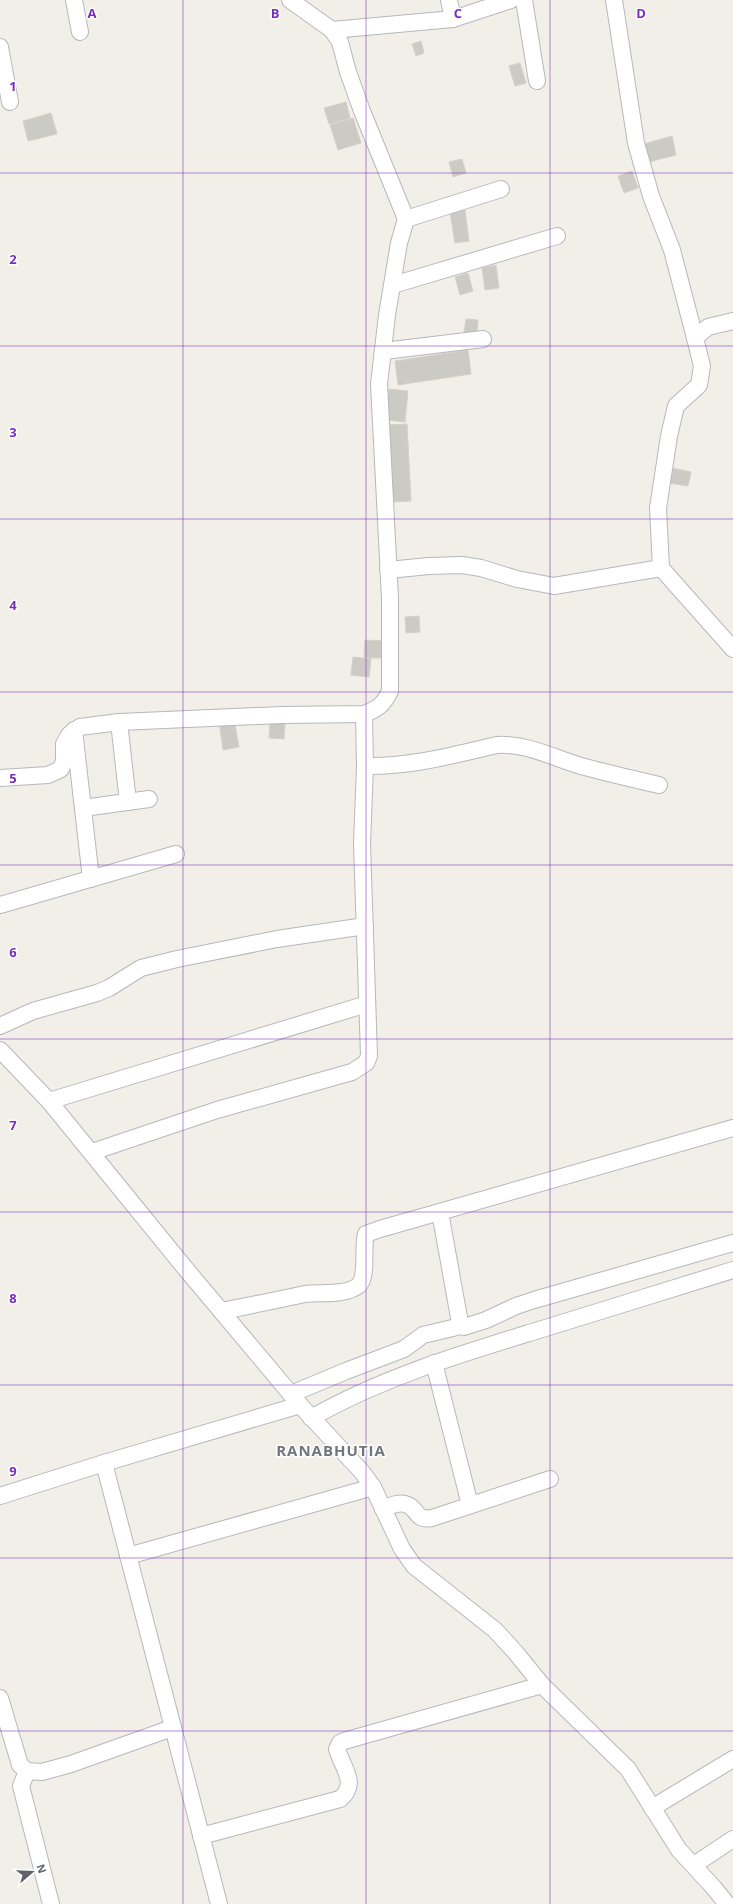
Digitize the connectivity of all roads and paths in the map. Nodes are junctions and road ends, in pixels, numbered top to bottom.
1 (74, 0) edge
2 (290, 0) edge
3 (449, 0) edge
4 (511, 0) edge
5 (524, 0) edge
6 (614, 0) edge
7 (453, 19) junction
8 (332, 30) junction
9 (80, 32) dead end
10 (0, 47) edge
11 (537, 81) dead end
12 (10, 102) dead end
13 (502, 189) dead end
14 (406, 219) junction
15 (557, 236) dead end
16 (393, 285) junction
17 (733, 321) edge
18 (695, 338) junction
19 (483, 339) dead end
20 (384, 351) junction
21 (661, 568) junction
22 (388, 570) junction
23 (733, 649) edge
24 (364, 714) junction
25 (119, 722) junction
26 (74, 730) junction
27 (365, 766) junction
28 (0, 778) edge
29 (659, 785) dead end
30 (149, 800) dead end
31 (128, 802) junction
32 (83, 808) junction
33 (176, 854) dead end
34 (91, 879) junction
35 (0, 905) edge
36 (365, 926) junction
37 (367, 1004) junction
38 (0, 1026) edge
39 (0, 1050) edge
40 (49, 1102) junction
41 (733, 1128) edge
42 (92, 1152) junction
43 (440, 1212) junction
44 (733, 1243) edge
45 (733, 1270) edge
46 (221, 1311) junction
47 (461, 1326) junction
48 (434, 1363) junction
49 (295, 1400) junction
50 (311, 1418) junction
51 (104, 1463) junction
52 (550, 1479) dead end
53 (373, 1487) junction
54 (0, 1496) edge
55 (470, 1506) junction
56 (383, 1509) junction
57 (128, 1556) junction
58 (542, 1685) junction
59 (0, 1698) edge
60 (172, 1728) junction
61 (733, 1759) edge
62 (27, 1771) junction
63 (652, 1808) junction
64 (201, 1836) junction
65 (733, 1839) edge
66 (694, 1865) junction
67 (51, 1904) edge
68 (219, 1904) edge
69 (727, 1904) edge

1 - 9 street
2 - 8 street
3 - 7 street
4 - 7 street
5 - 11 street
6 - 18 street
7 - 8 street
8 - 14 street
10 - 12 street
13 - 14 street
14 - 16 street
15 - 16 street
16 - 20 street
17 - 18 street
18 - 21 street
19 - 20 street
20 - 22 street
21 - 22 street
21 - 23 street
22 - 24 street
24 - 25 street
24 - 27 street
25 - 26 street
25 - 31 street
26 - 28 street
26 - 32 street
27 - 29 street
27 - 36 street
30 - 31 street
31 - 32 street
32 - 34 street
33 - 34 street
34 - 35 street
36 - 37 street
36 - 38 street
37 - 40 street
37 - 42 street
39 - 40 street
40 - 42 street
41 - 43 street
42 - 46 street
43 - 46 street
43 - 47 street
44 - 47 street
45 - 48 street
46 - 49 street
47 - 49 street
48 - 50 street
48 - 55 street
49 - 50 street
49 - 51 street
50 - 53 street
51 - 54 street
51 - 57 street
52 - 55 street
53 - 56 street
53 - 57 street
55 - 56 street
56 - 58 street
57 - 60 street
58 - 63 street
58 - 64 street
59 - 62 street
60 - 62 street
60 - 64 street
61 - 63 street
62 - 67 street
63 - 66 street
64 - 68 street
65 - 66 street
66 - 69 street

